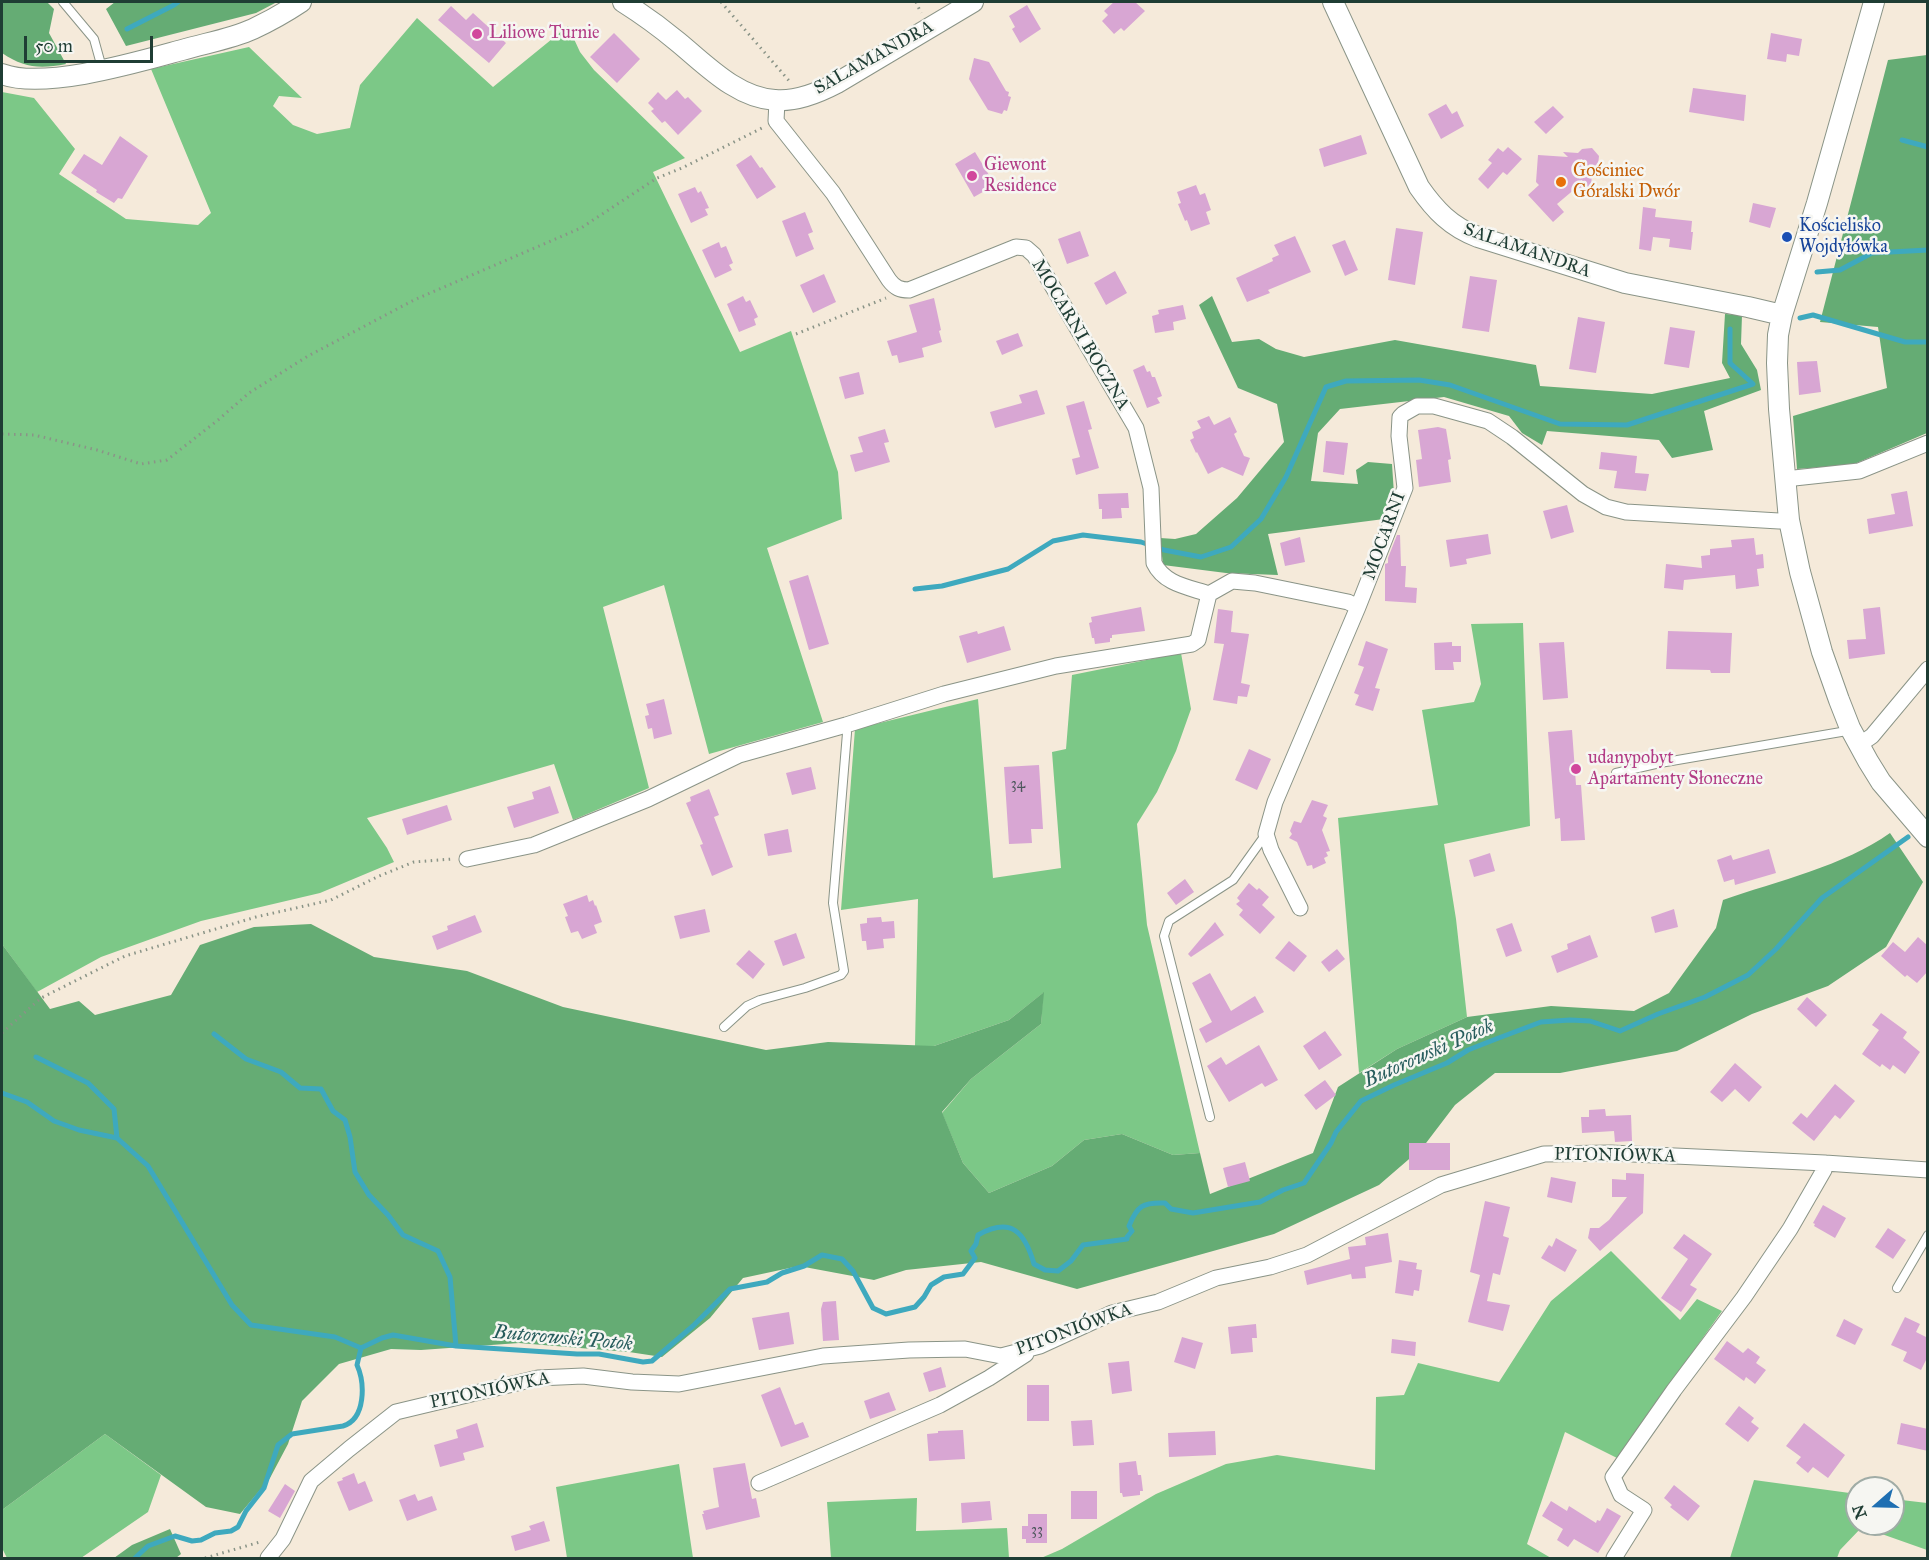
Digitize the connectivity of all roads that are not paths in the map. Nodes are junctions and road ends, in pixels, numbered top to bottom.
1 (63, 2) edge
2 (301, 2) edge
3 (622, 2) edge
4 (973, 2) edge
5 (1333, 2) edge
6 (1874, 2) edge
7 (103, 70) junction
8 (2, 74) edge
9 (777, 101) junction
10 (1782, 315) junction
11 (1928, 442) edge
12 (1785, 479) junction
13 (1789, 520) junction
14 (1209, 594) junction
15 (1358, 607) junction
16 (1928, 669) edge
17 (846, 725) junction
18 (1854, 737) junction
19 (1616, 773) dead end
20 (1266, 834) junction
21 (1928, 837) edge
22 (467, 859) road end
23 (1300, 908) dead end
24 (724, 1027) dead end
25 (1210, 1117) dead end
26 (1825, 1163) junction
27 (1928, 1170) edge
28 (1928, 1234) edge
29 (1897, 1288) dead end
30 (1040, 1346) junction
31 (759, 1483) dead end
32 (268, 1558) edge
33 (1614, 1558) edge

1 - 7 lane
2 - 7 street
3 - 9 street, SALAMANDRA
4 - 9 street, SALAMANDRA
5 - 10 street, SALAMANDRA
6 - 10 street
7 - 8 street
9 - 14 street, MOCARNI BOCZNA
10 - 12 street
11 - 12 street
12 - 13 street
13 - 15 street, MOCARNI
13 - 18 street
14 - 15 street
14 - 17 street
15 - 20 street, MOCARNI
16 - 18 street
17 - 22 street
17 - 24 lane
18 - 19 lane
18 - 21 street
20 - 23 street
20 - 25 lane
26 - 27 street, PITONIÓWKA
26 - 30 street, PITONIÓWKA
26 - 33 street
28 - 29 lane
30 - 31 street
30 - 32 street, PITONIÓWKA

